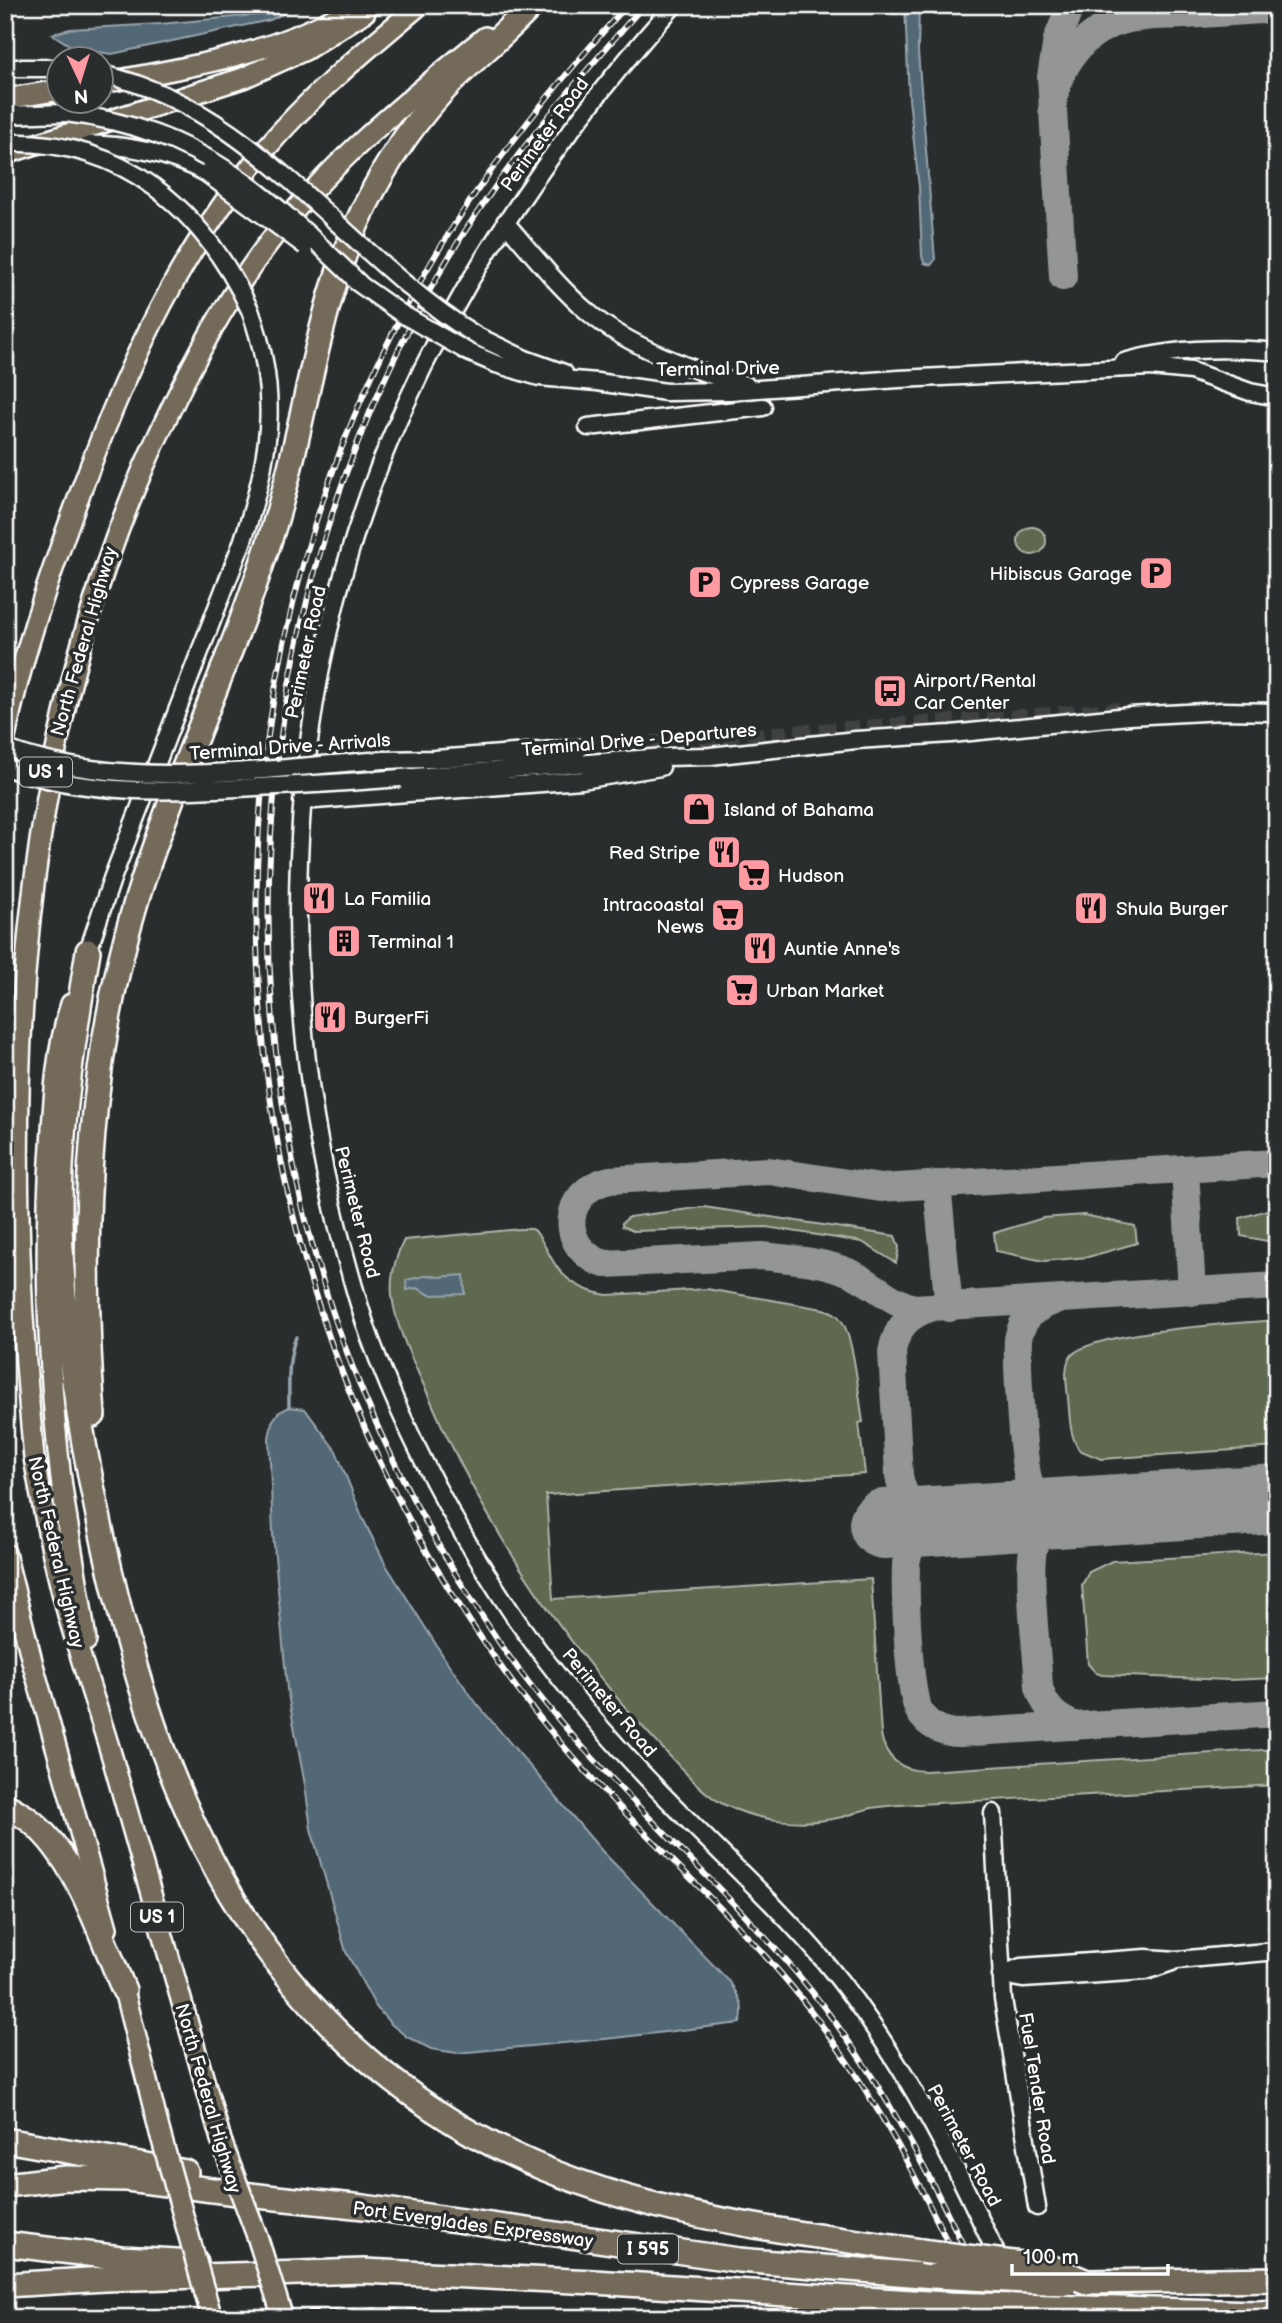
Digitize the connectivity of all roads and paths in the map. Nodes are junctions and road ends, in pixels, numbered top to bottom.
1 (530, 5) edge
2 (674, 5) edge
3 (416, 8) dead end
4 (362, 9) edge
5 (5, 65) edge
6 (46, 67) edge
7 (116, 78) edge
8 (116, 81) edge
9 (46, 92) edge
10 (5, 99) edge
11 (5, 115) edge
12 (5, 143) edge
13 (5, 155) edge
14 (505, 222) junction
15 (362, 286) junction
16 (1277, 352) edge
17 (1098, 369) junction
18 (597, 382) junction
19 (762, 389) junction
20 (1277, 397) edge
21 (762, 407) dead end
22 (588, 426) dead end
23 (62, 543) junction
24 (5, 687) edge
25 (1277, 712) edge
26 (5, 738) edge
27 (5, 748) edge
28 (580, 748) tunnel mouth
29 (710, 756) junction
30 (5, 767) edge
31 (302, 801) junction
32 (88, 951) junction
33 (105, 1550) junction
34 (5, 1553) edge
35 (92, 1691) junction
36 (5, 1805) edge
37 (993, 1813) dead end
38 (1277, 1951) edge
39 (1001, 1975) junction
40 (124, 1990) junction
41 (5, 2140) edge
42 (222, 2143) junction
43 (5, 2185) edge
44 (364, 2207) junction
45 (1037, 2207) dead end
46 (5, 2244) edge
47 (364, 2270) junction
48 (1277, 2279) edge
49 (1087, 2283) junction
50 (5, 2287) edge
51 (1267, 2312) edge
52 (212, 2318) edge
53 (270, 2318) edge
54 (283, 2318) edge
55 (1026, 2318) edge
56 (1180, 2318) edge

1 - 33 highway
1 - 35 main road, North Federal Highway / US 1
2 - 14 street, Perimeter Road
3 - 23 main road, US 1
4 - 8 main road
4 - 13 main road
5 - 6 street
7 - 18 street, bridge
9 - 10 main road
11 - 15 street, bridge
12 - 32 street, bridge
13 - 15 street, bridge
14 - 19 street
14 - 31 street, Perimeter Road
15 - 18 street, Terminal Drive, bridge
16 - 17 street
17 - 19 street, Terminal Drive
17 - 20 street
18 - 19 street, Terminal Drive
21 - 22 street
23 - 24 main road
23 - 26 main road, US 1
25 - 29 street, Terminal Drive - Departures
27 - 28 street, Terminal Drive - Arrivals, bridge
29 - 30 street, Terminal Drive - Departures, bridge
29 - 31 street
31 - 55 street, Perimeter Road
32 - 33 highway
32 - 35 main road
33 - 49 highway, bridge
34 - 40 main road, US 1
35 - 42 main road, North Federal Highway / US 1
36 - 40 highway
37 - 39 street, Fuel Tender Road
38 - 39 street
39 - 45 street, Fuel Tender Road
40 - 52 main road, US 1, bridge
41 - 44 highway
42 - 53 main road, North Federal Highway / US 1, bridge
42 - 54 main road, bridge
43 - 44 highway, Port Everglades Expressway
44 - 49 highway, Port Everglades Expressway / I 595, bridge
46 - 47 highway
47 - 50 highway
47 - 51 highway, I 595, bridge
48 - 49 highway, Port Everglades Expressway / I 595
51 - 56 highway, bridge

